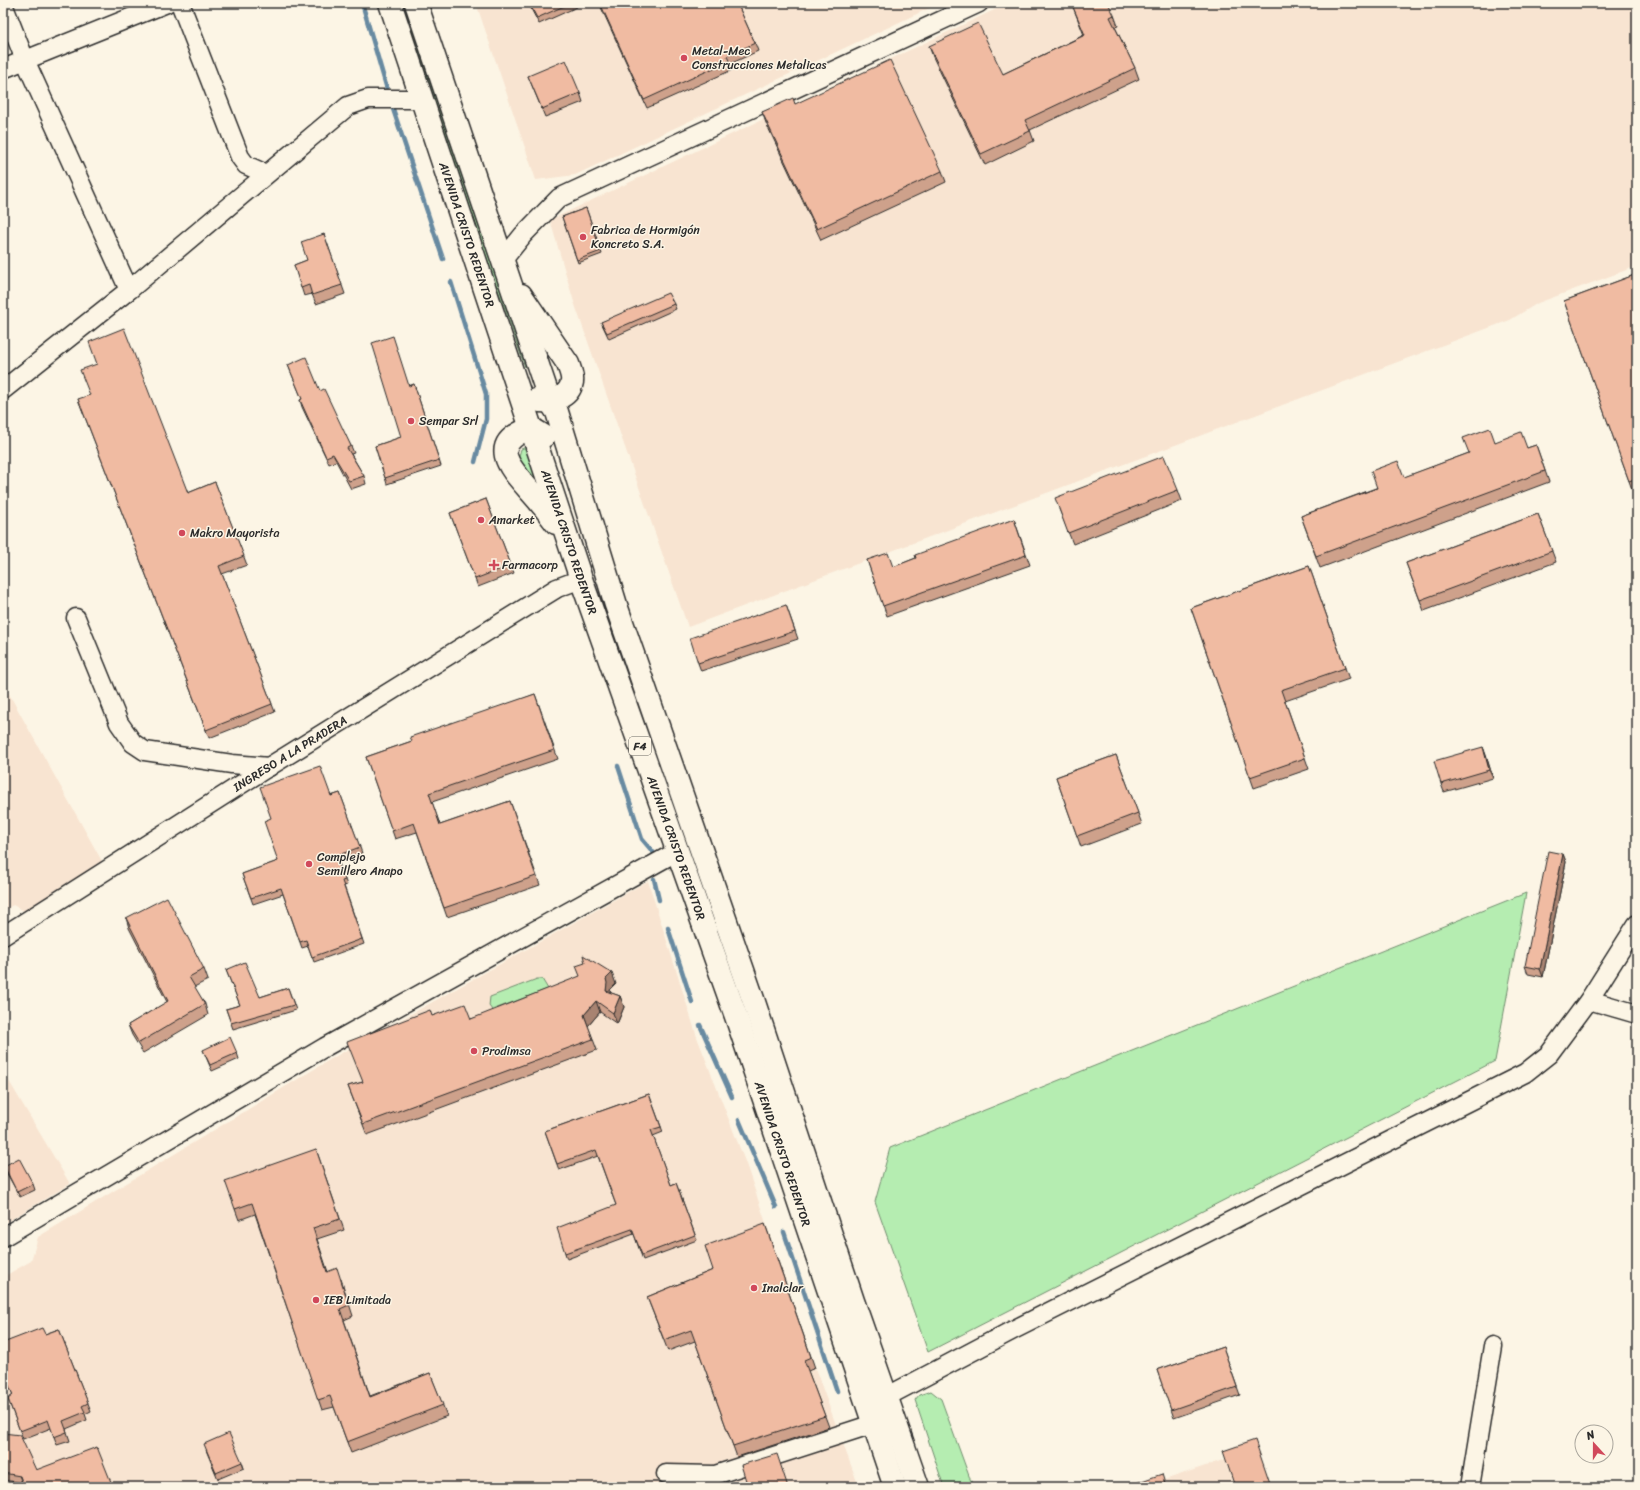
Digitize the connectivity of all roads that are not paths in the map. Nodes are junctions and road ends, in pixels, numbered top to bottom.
1 (167, 3) edge
2 (180, 3) edge
3 (390, 3) edge
4 (416, 3) edge
5 (979, 3) edge
6 (3, 4) edge
7 (25, 60) junction
8 (3, 69) edge
9 (422, 99) junction
10 (266, 174) junction
11 (475, 260) junction
12 (506, 270) junction
13 (128, 290) junction
14 (3, 390) edge
15 (550, 401) junction
16 (531, 428) junction
17 (569, 543) junction
18 (581, 579) junction
19 (616, 605) junction
20 (76, 618) dead end
21 (269, 767) junction
22 (678, 851) junction
23 (1637, 924) edge
24 (3, 936) edge
25 (1589, 1000) junction
26 (1637, 1014) edge
27 (3, 1237) edge
28 (1494, 1346) dead end
29 (886, 1397) junction
30 (873, 1424) junction
31 (666, 1474) dead end
32 (895, 1487) edge
33 (918, 1487) edge
34 (1470, 1487) edge

1 - 7 street
2 - 10 street
3 - 9 highway, AVENIDA CRISTO REDENTOR / F4
4 - 12 highway, AVENIDA CRISTO REDENTOR / F4
5 - 12 street
6 - 7 street
7 - 8 street
7 - 13 street
9 - 10 street
9 - 11 highway, AVENIDA CRISTO REDENTOR / F4
10 - 13 street
11 - 15 highway
11 - 16 highway, AVENIDA CRISTO REDENTOR / F4
12 - 15 highway, AVENIDA CRISTO REDENTOR / F4
12 - 15 highway
13 - 14 street
15 - 19 highway, AVENIDA CRISTO REDENTOR / F4
16 - 17 highway, AVENIDA CRISTO REDENTOR / F4
16 - 17 highway
16 - 19 highway
17 - 18 highway, AVENIDA CRISTO REDENTOR / F4
18 - 21 street, INGRESO A LA PRADERA
18 - 22 highway, AVENIDA CRISTO REDENTOR / F4
19 - 29 highway, AVENIDA CRISTO REDENTOR / F4
20 - 21 street
21 - 24 street, INGRESO A LA PRADERA
22 - 27 street
22 - 30 highway, AVENIDA CRISTO REDENTOR / F4
23 - 25 street
25 - 26 street
25 - 29 street
28 - 34 street
29 - 33 highway, AVENIDA CRISTO REDENTOR / F4
30 - 31 street
30 - 32 highway, AVENIDA CRISTO REDENTOR / F4

